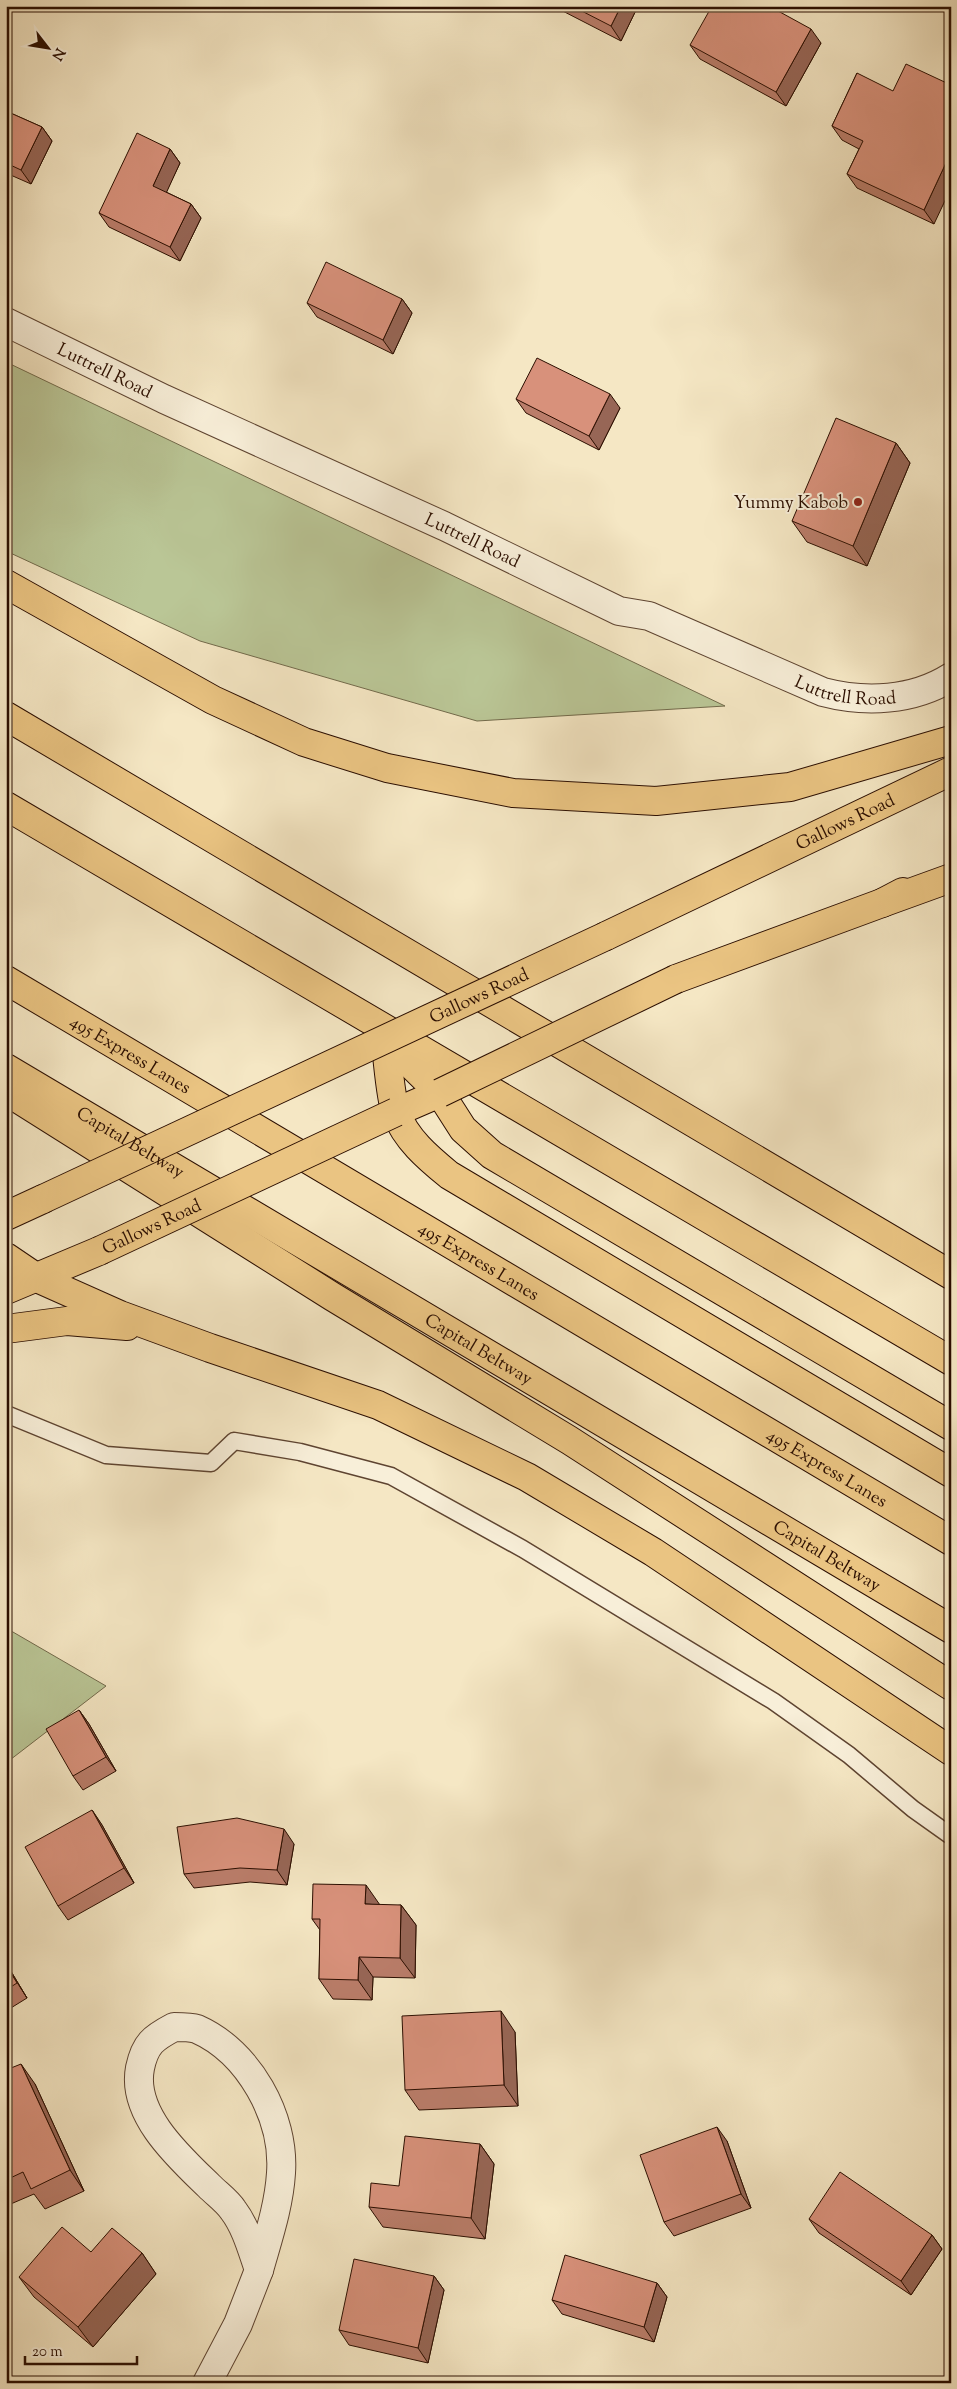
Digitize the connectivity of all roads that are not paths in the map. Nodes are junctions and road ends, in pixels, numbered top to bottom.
1 (6, 322) edge
2 (6, 584) edge
3 (951, 677) edge
4 (6, 716) edge
5 (951, 740) edge
6 (951, 771) edge
7 (6, 806) edge
8 (951, 867) edge
9 (951, 878) edge
10 (882, 904) junction
11 (6, 980) edge
12 (385, 1040) junction
13 (6, 1068) edge
14 (6, 1091) edge
15 (440, 1093) junction
16 (396, 1112) junction
17 (6, 1216) edge
18 (912, 1252) junction
19 (6, 1257) edge
20 (951, 1266) edge
21 (951, 1275) edge
22 (37, 1278) junction
23 (6, 1290) edge
24 (6, 1328) edge
25 (152, 1328) junction
26 (951, 1361) edge
27 (6, 1414) edge
28 (951, 1426) edge
29 (951, 1473) edge
30 (951, 1541) edge
31 (951, 1629) edge
32 (951, 1686) edge
33 (951, 1751) edge
34 (951, 1836) edge
35 (259, 2270) junction
36 (207, 2383) edge

1 - 3 street, Luttrell Road
2 - 5 main road
4 - 18 main road
6 - 12 main road, Gallows Road, bridge
7 - 26 main road
8 - 10 main road, Gallows Road
9 - 10 main road
10 - 15 main road, Gallows Road, bridge
11 - 30 main road, 495 Express Lanes
12 - 15 main road
12 - 16 main road
12 - 17 main road, Gallows Road, bridge
13 - 31 main road, Capital Beltway
14 - 32 main road
15 - 16 main road, Gallows Road
15 - 28 main road
16 - 22 main road, Gallows Road, bridge
16 - 29 main road
18 - 20 main road
18 - 21 main road
19 - 22 main road
22 - 23 main road, Gallows Road
22 - 25 main road
24 - 25 main road
25 - 33 main road
27 - 34 lane
35 - 35 street
35 - 36 street

